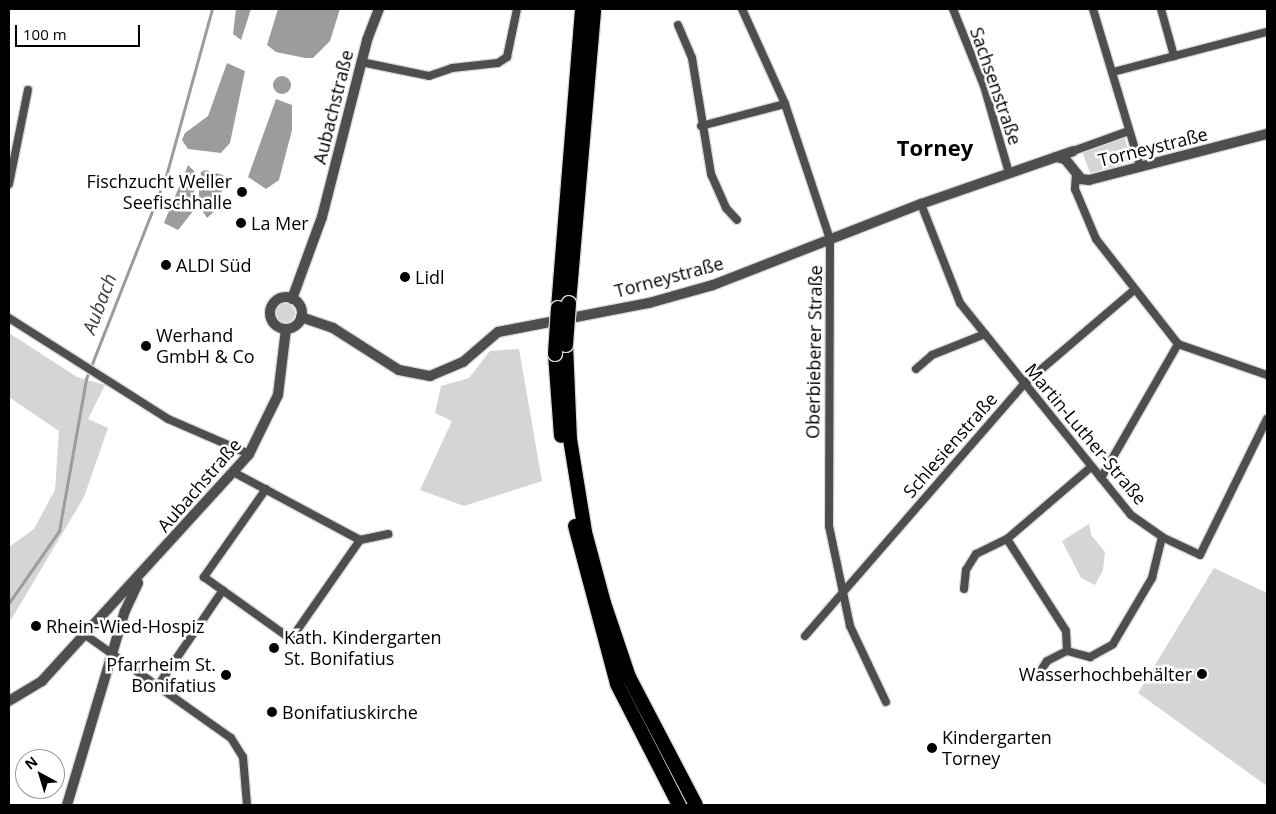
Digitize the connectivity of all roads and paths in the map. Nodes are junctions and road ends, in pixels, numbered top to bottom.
1 (379, 9) edge
2 (517, 9) edge
3 (582, 9) edge
4 (594, 9) edge
5 (742, 9) edge
6 (953, 9) edge
7 (1093, 9) edge
8 (1161, 9) edge
9 (678, 25) dead end
10 (1267, 32) edge
11 (1174, 56) junction
12 (361, 62) junction
13 (1113, 72) junction
14 (28, 90) dead end
15 (785, 104) junction
16 (701, 126) junction
17 (1129, 131) junction
18 (1267, 134) edge
19 (1073, 151) joint
20 (1056, 157) junction
21 (1140, 166) junction
22 (1009, 173) junction
23 (1076, 174) junction
24 (9, 184) edge
25 (921, 204) junction
26 (737, 220) dead end
27 (830, 239) junction
28 (1134, 290) junction
29 (292, 299) junction
30 (563, 305) junction
31 (301, 317) junction
32 (9, 318) edge
33 (286, 329) junction
34 (985, 334) junction
35 (1178, 344) junction
36 (916, 369) dead end
37 (1267, 375) edge
38 (1024, 384) junction
39 (1267, 419) edge
40 (249, 454) junction
41 (1091, 466) junction
42 (235, 473) junction
43 (1101, 478) junction
44 (266, 490) junction
45 (388, 534) dead end
46 (1162, 537) junction
47 (1007, 539) junction
48 (360, 540) junction
49 (142, 576) junction
50 (964, 589) dead end
51 (222, 590) junction
52 (840, 592) junction
53 (84, 634) junction
54 (805, 636) dead end
55 (1068, 650) junction
56 (111, 656) junction
57 (1039, 673) dead end
58 (157, 687) junction
59 (9, 701) edge
60 (886, 702) dead end
61 (67, 805) edge
62 (246, 805) edge
63 (679, 805) edge
64 (696, 805) edge

1 - 12 street, Aubachstraße
2 - 12 street
3 - 30 highway
4 - 30 highway
5 - 15 street, Oberbieberer Straße
6 - 22 street, Sachsenstraße
7 - 13 street
8 - 11 street
9 - 16 street
10 - 11 street
11 - 13 street
12 - 29 street, Aubachstraße
13 - 17 street
14 - 24 street
15 - 16 street
15 - 27 street, Oberbieberer Straße
16 - 26 street
17 - 19 street, Torneystraße
17 - 21 street
18 - 21 street, Torneystraße
19 - 20 street, Torneystraße
20 - 22 street, Torneystraße
20 - 23 street, Torneystraße
21 - 23 street, Torneystraße
22 - 25 street, Torneystraße
23 - 28 street
25 - 27 street, Torneystraße
25 - 34 street, Martin-Luther-Straße
27 - 31 street, Torneystraße
27 - 52 street, Oberbieberer Straße
28 - 35 street
28 - 38 street, Schlesienstraße
29 - 31 street
29 - 33 street
30 - 63 highway, bridge
30 - 64 highway, bridge
31 - 33 street
32 - 40 street
33 - 40 street, Aubachstraße
34 - 36 street
34 - 38 street, Martin-Luther-Straße
35 - 37 street
35 - 43 street
38 - 41 street, Martin-Luther-Straße
38 - 52 street, Schlesienstraße
39 - 46 street, Martin-Luther-Straße
40 - 42 street, Aubachstraße
41 - 43 street, Martin-Luther-Straße
41 - 47 street
42 - 44 street
42 - 49 street, Aubachstraße
43 - 46 street, Martin-Luther-Straße
44 - 48 street
44 - 51 street
45 - 48 street
46 - 55 street
47 - 50 street
47 - 55 street
48 - 51 street
49 - 53 street, Aubachstraße
49 - 56 street
51 - 58 street
52 - 54 street, Schlesienstraße
52 - 60 street, Oberbieberer Straße
53 - 56 street
53 - 59 street, Aubachstraße
55 - 57 street
56 - 58 street
56 - 61 street
58 - 62 street

